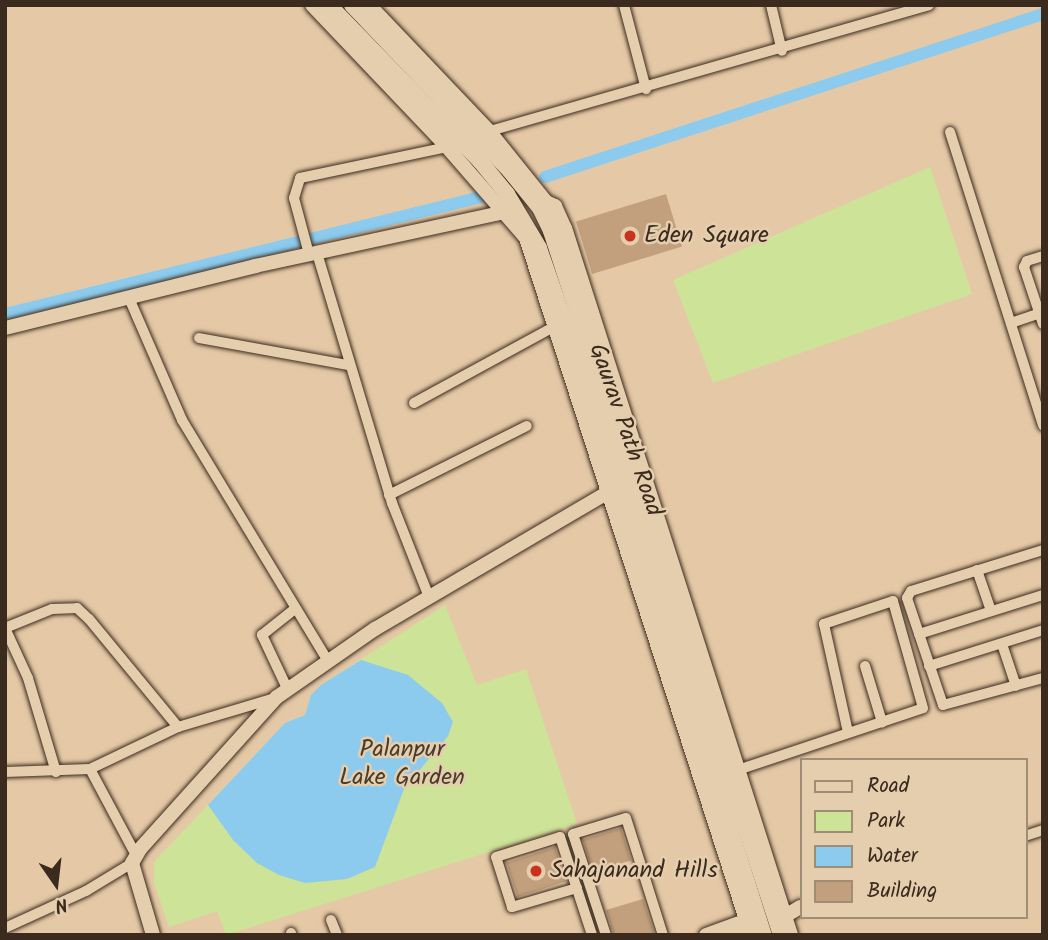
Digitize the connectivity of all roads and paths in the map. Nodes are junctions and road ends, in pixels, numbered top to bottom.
1 (312, 5) edge
2 (329, 5) edge
3 (352, 5) edge
4 (369, 5) edge
5 (624, 5) edge
6 (771, 5) edge
7 (929, 5) edge
8 (782, 51) junction
9 (646, 89) junction
10 (950, 132) dead end
11 (483, 133) junction
12 (447, 147) junction
13 (508, 186) junction
14 (542, 203) junction
15 (512, 210) junction
16 (311, 251) junction
17 (1043, 256) edge
18 (129, 298) junction
19 (1042, 317) edge
20 (1010, 323) junction
21 (560, 324) junction
22 (5, 328) edge
23 (199, 338) dead end
24 (348, 365) junction
25 (1038, 396) edge
26 (414, 404) dead end
27 (527, 426) dead end
28 (1043, 426) edge
29 (621, 484) junction
30 (389, 495) junction
31 (1043, 550) edge
32 (977, 570) junction
33 (1043, 595) edge
34 (429, 597) junction
35 (296, 608) junction
36 (991, 611) junction
37 (1043, 630) edge
38 (919, 634) junction
39 (1002, 643) junction
40 (327, 659) junction
41 (865, 666) dead end
42 (929, 666) junction
43 (1043, 678) edge
44 (1016, 686) junction
45 (282, 693) junction
46 (882, 722) junction
47 (177, 727) junction
48 (848, 732) junction
49 (90, 769) junction
50 (735, 771) junction
51 (5, 772) edge
52 (56, 772) junction
53 (134, 859) junction
54 (577, 888) junction
55 (800, 907) edge
56 (331, 920) dead end
57 (766, 923) edge
58 (5, 928) edge
59 (153, 935) edge
60 (337, 935) edge
61 (592, 935) edge
62 (606, 935) edge
63 (663, 935) edge
64 (706, 935) edge
65 (791, 935) edge

1 - 12 street
2 - 13 main road, Gaurav Path Road
3 - 11 main road
4 - 11 street
5 - 9 street
6 - 8 street
7 - 8 street
8 - 9 street
9 - 11 street
10 - 20 street
11 - 13 main road
11 - 14 street
12 - 15 street
12 - 16 street
13 - 14 main road, Gaurav Path Road
13 - 15 main road, Gaurav Path Road
14 - 29 main road, Gaurav Path Road
14 - 50 street
15 - 16 street
15 - 21 main road, Gaurav Path Road
16 - 18 street
16 - 24 street
17 - 19 street
18 - 22 street
18 - 35 street
19 - 20 street
20 - 25 street
21 - 26 street
21 - 29 main road, Gaurav Path Road
23 - 24 street
24 - 30 street
25 - 28 street
27 - 30 street
29 - 34 street
29 - 50 main road, Gaurav Path Road
29 - 57 main road, Gaurav Path Road
30 - 34 street
31 - 32 street
32 - 36 street
32 - 38 street
33 - 36 street
34 - 40 street
35 - 40 street
35 - 45 street
36 - 38 street
37 - 39 street
38 - 42 street
39 - 42 street
39 - 44 street
40 - 45 street
41 - 46 street
42 - 44 street
43 - 44 street
45 - 47 street
45 - 53 street
46 - 48 street
46 - 48 street
47 - 49 street
47 - 52 street
48 - 50 street
49 - 52 street
49 - 53 street
50 - 57 main road, Gaurav Path Road
51 - 52 street
53 - 58 street
53 - 59 street
54 - 54 street
54 - 61 street
55 - 57 street
56 - 60 street
57 - 64 street
57 - 65 street
62 - 63 street

